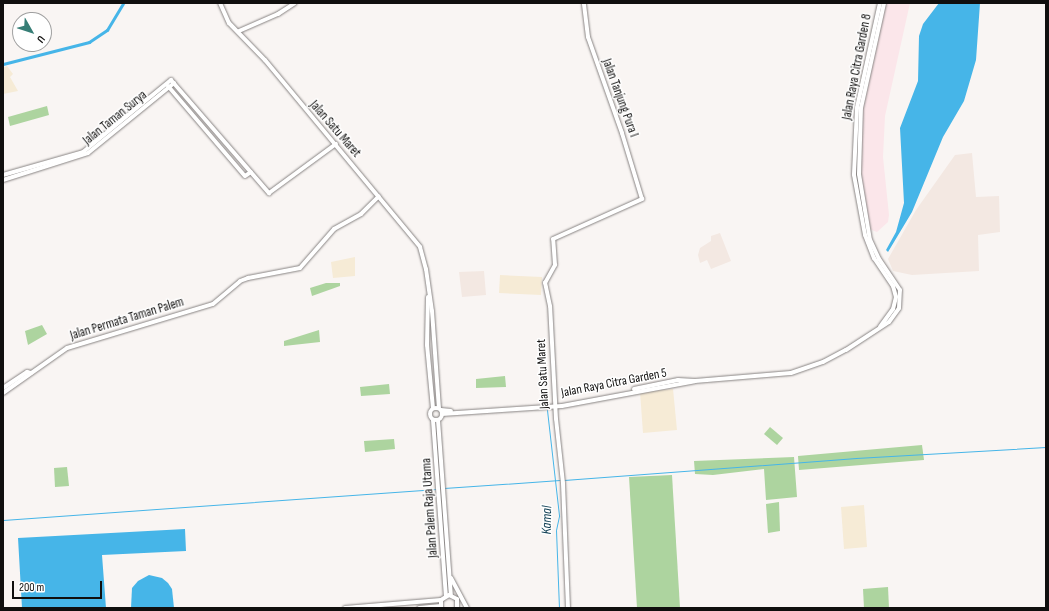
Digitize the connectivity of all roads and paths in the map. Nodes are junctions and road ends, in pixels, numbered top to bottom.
1 (220, 3) edge
2 (295, 3) edge
3 (584, 3) edge
4 (880, 3) edge
5 (884, 3) edge
6 (239, 30) junction
7 (167, 85) junction
8 (336, 144) junction
9 (251, 172) junction
10 (3, 175) edge
11 (3, 180) edge
12 (379, 196) junction
13 (642, 199) joint
14 (428, 296) junction
15 (880, 327) junction
16 (31, 373) junction
17 (695, 381) junction
18 (3, 388) edge
19 (3, 393) edge
20 (592, 400) junction
21 (556, 404) junction
22 (433, 408) junction
23 (441, 411) junction
24 (556, 414) junction
25 (436, 420) junction
26 (450, 576) junction
27 (446, 596) junction
28 (451, 596) junction
29 (441, 600) junction
30 (441, 607) edge
31 (344, 608) edge
32 (419, 608) edge
33 (457, 608) edge
34 (467, 608) edge
35 (568, 608) edge

1 - 6 street, Jalan Satu Maret
2 - 6 street
3 - 13 street, Jalan Tanjung Pura I
4 - 15 street, Jalan Raya Citra Garden 8
5 - 15 street, Jalan Raya Citra Garden 8
6 - 8 street, Jalan Satu Maret
7 - 9 street, Jalan Taman Surya
7 - 9 street, Jalan Taman Surya
7 - 10 street, Jalan Taman Surya
7 - 11 street, Jalan Taman Surya
8 - 9 street, Jalan Taman Surya
8 - 12 street, Jalan Satu Maret
12 - 14 street, Jalan Satu Maret
12 - 16 street, Jalan Permata Taman Palem
13 - 21 street, Jalan Satu Maret
14 - 22 street, Jalan Satu Maret
14 - 23 street, Jalan Satu Maret
15 - 17 street, Jalan Raya Citra Garden 5
16 - 18 street
16 - 19 street
17 - 20 street, Jalan Raya Citra Garden 5
17 - 21 street, Jalan Raya Citra Garden 5
20 - 21 street, Jalan Raya Citra Garden 5
20 - 24 street
21 - 23 street, Jalan Raya Citra Garden 5
21 - 24 street, Jalan Satu Maret
22 - 23 street, Jalan Raya Citra Garden 5
22 - 25 street, Jalan Satu Maret
23 - 25 street
24 - 35 street, Jalan Satu Maret
25 - 26 street, Jalan Palem Raja Utama
25 - 27 street, Jalan Palem Raja Utama
26 - 28 street, Jalan Palem Raja Utama
26 - 34 street
27 - 28 street
27 - 29 street
28 - 33 street
29 - 30 street
29 - 31 street
30 - 32 street

